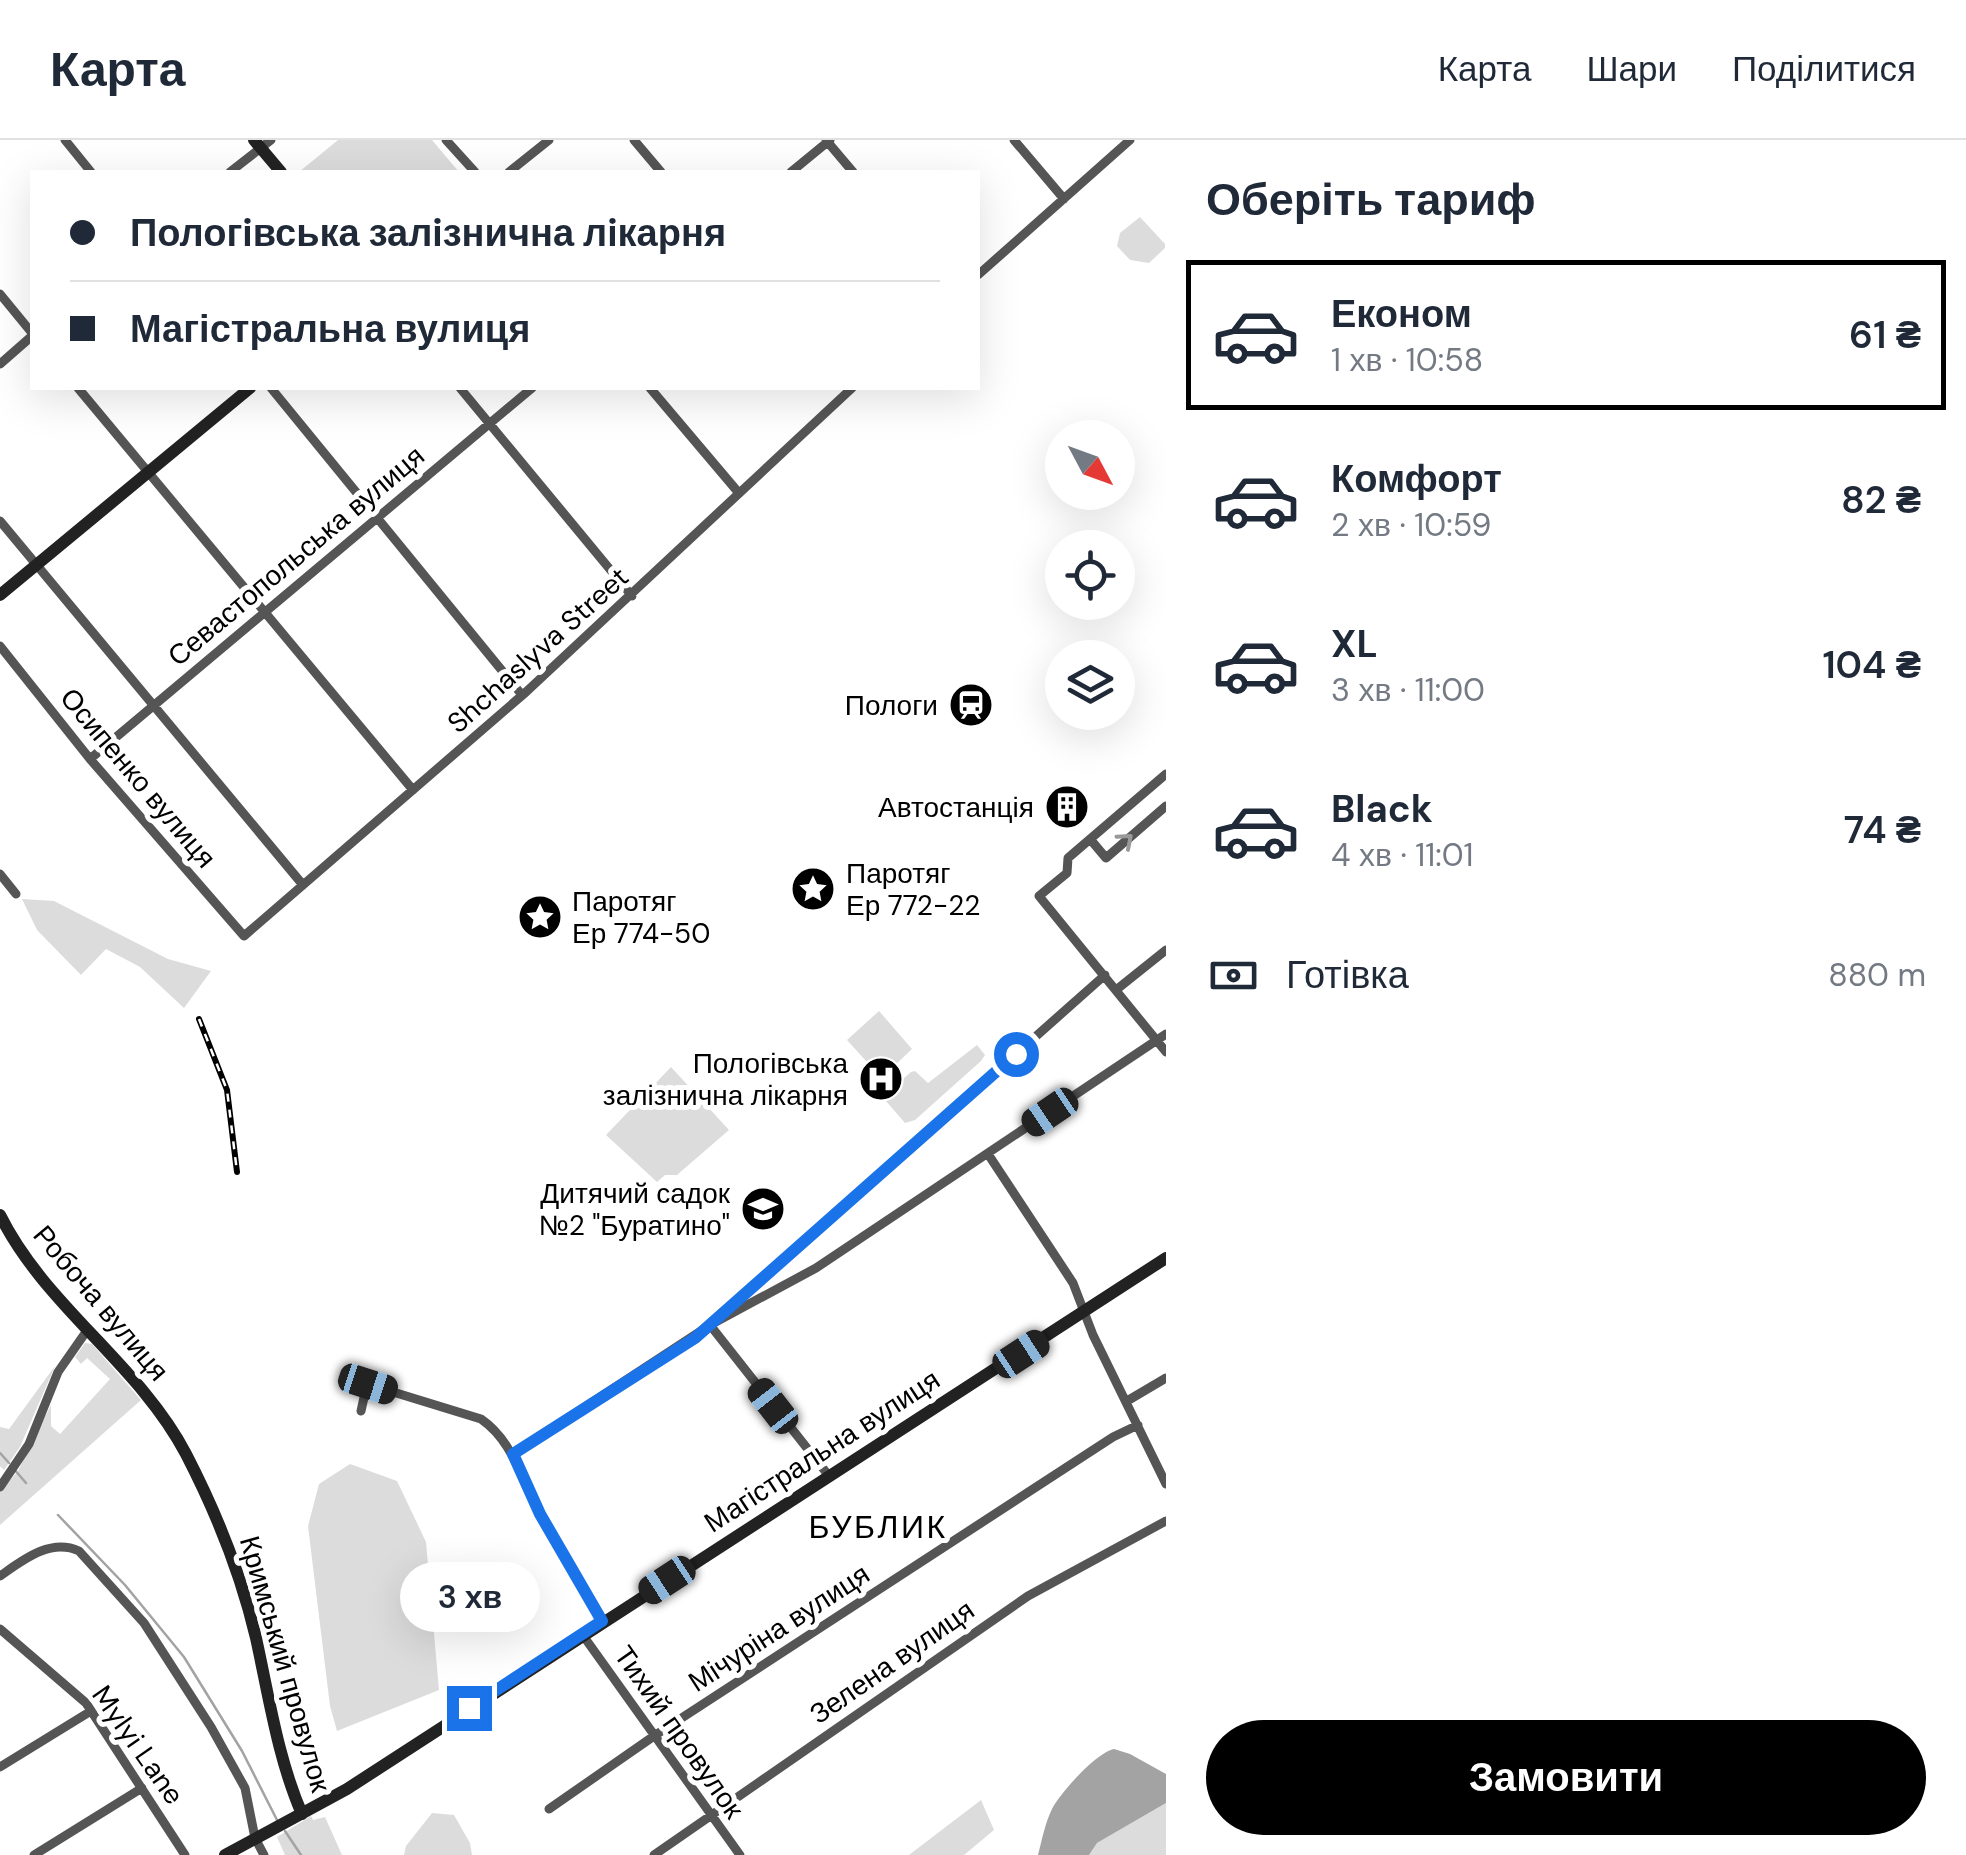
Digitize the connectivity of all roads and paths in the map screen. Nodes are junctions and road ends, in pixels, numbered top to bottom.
1 (65, 140) edge
2 (446, 140) edge
3 (549, 140) edge
4 (634, 140) edge
5 (1014, 140) edge
6 (828, 141) edge
7 (1128, 141) edge
8 (262, 143) edge
9 (90, 170) edge
10 (232, 170) edge
11 (280, 170) edge
12 (472, 170) edge
13 (512, 170) edge
14 (659, 170) edge
15 (792, 170) edge
16 (851, 170) edge
17 (1064, 200) junction
18 (980, 273) edge
19 (0, 294) edge
20 (30, 332) edge
21 (30, 337) edge
22 (0, 364) edge
23 (80, 390) edge
24 (248, 390) edge
25 (273, 390) edge
26 (462, 390) edge
27 (529, 390) edge
28 (652, 390) edge
29 (846, 390) edge
30 (489, 422) junction
31 (148, 472) junction
32 (738, 492) junction
33 (377, 516) junction
34 (0, 522) edge
35 (37, 565) junction
36 (0, 595) edge
37 (632, 596) junction
38 (264, 611) junction
39 (0, 646) edge
40 (522, 695) junction
41 (153, 706) junction
42 (90, 759) junction
43 (1166, 774) edge
44 (413, 790) junction
45 (1166, 806) edge
46 (1090, 839) junction
47 (0, 874) edge
48 (302, 885) junction
49 (16, 894) dead end
50 (244, 936) joint
51 (1166, 950) edge
52 (1104, 975) junction
53 (1116, 990) junction
54 (1161, 1037) edge
55 (1166, 1052) edge
56 (988, 1154) junction
57 (0, 1214) edge
58 (1166, 1258) edge
59 (1085, 1313) junction
60 (710, 1326) junction
61 (88, 1328) junction
62 (1166, 1378) edge
63 (1127, 1401) junction
64 (361, 1411) dead end
65 (166, 1420) joint
66 (1138, 1424) junction
67 (513, 1454) junction
68 (829, 1476) junction
69 (1166, 1484) edge
70 (0, 1487) edge
71 (1166, 1521) edge
72 (0, 1576) edge
73 (602, 1621) junction
74 (0, 1629) edge
75 (582, 1634) junction
76 (91, 1710) junction
77 (654, 1736) junction
78 (0, 1767) edge
79 (142, 1788) junction
80 (549, 1809) dead end
81 (302, 1814) junction
82 (711, 1816) junction
83 (255, 1838) junction
84 (34, 1855) edge
85 (185, 1855) edge
86 (225, 1855) edge
87 (264, 1855) edge
88 (654, 1855) edge
89 (740, 1855) edge

1 - 9 street
2 - 12 street
3 - 13 street
4 - 14 street
5 - 17 street
6 - 15 street
6 - 16 street
7 - 17 street
8 - 10 street
8 - 11 main road
17 - 18 street
19 - 20 street
21 - 22 street
23 - 31 street
24 - 31 main road
25 - 33 street
26 - 30 street
27 - 30 street, Севастопольська вулиця
28 - 32 street
29 - 32 street, Shchaslyva Street
30 - 33 street, Севастопольська вулиця
30 - 37 street
31 - 35 main road
31 - 38 street
32 - 37 street, Shchaslyva Street
33 - 38 street, Севастопольська вулиця
33 - 40 street
34 - 35 street
35 - 36 main road
35 - 41 street
37 - 40 street, Shchaslyva Street
38 - 41 street, Севастопольська вулиця
38 - 44 street
39 - 42 street, Осипенко вулиця
40 - 44 street, Shchaslyva Street
41 - 42 street, Севастопольська вулиця
41 - 48 street
42 - 50 street, Осипенко вулиця
43 - 46 street
44 - 48 street, Shchaslyva Street
46 -> 45 street
46 - 52 street
47 - 49 street
48 - 50 street, Shchaslyva Street
51 - 53 street
52 - 53 street
52 - 60 street
53 - 54 street
54 - 55 street
54 - 56 street
56 - 59 street
56 - 60 street
57 - 61 main road, Робоча вулиця
58 - 59 main road, Магістральна вулиця
59 - 63 street
59 - 68 main road, Магістральна вулиця
60 - 67 street
60 - 68 street
61 - 65 main road, Робоча вулиця
61 - 70 street
62 - 63 street
63 - 66 street
64 - 67 street, Тихий провулок
65 - 81 main road, Кримський провулок
66 - 69 street
66 - 77 street, Мічуріна вулиця
67 - 73 street, Тихий провулок
68 - 73 main road, Магістральна вулиця
71 - 82 street, Зелена вулиця
72 - 83 street
73 - 75 main road, Магістральна вулиця
74 - 76 street, Mylyi Lane
75 - 77 street, Тихий провулок
75 - 81 main road, Магістральна вулиця
76 - 78 street
76 - 79 street, Mylyi Lane
77 - 80 street, Мічуріна вулиця
77 - 82 street, Тихий провулок
79 - 84 street
79 - 85 street, Mylyi Lane
81 - 83 main road, Магістральна вулиця
82 - 88 street, Зелена вулиця
82 - 89 street, Тихий провулок
83 - 86 main road, Магістральна вулиця
83 - 87 street

